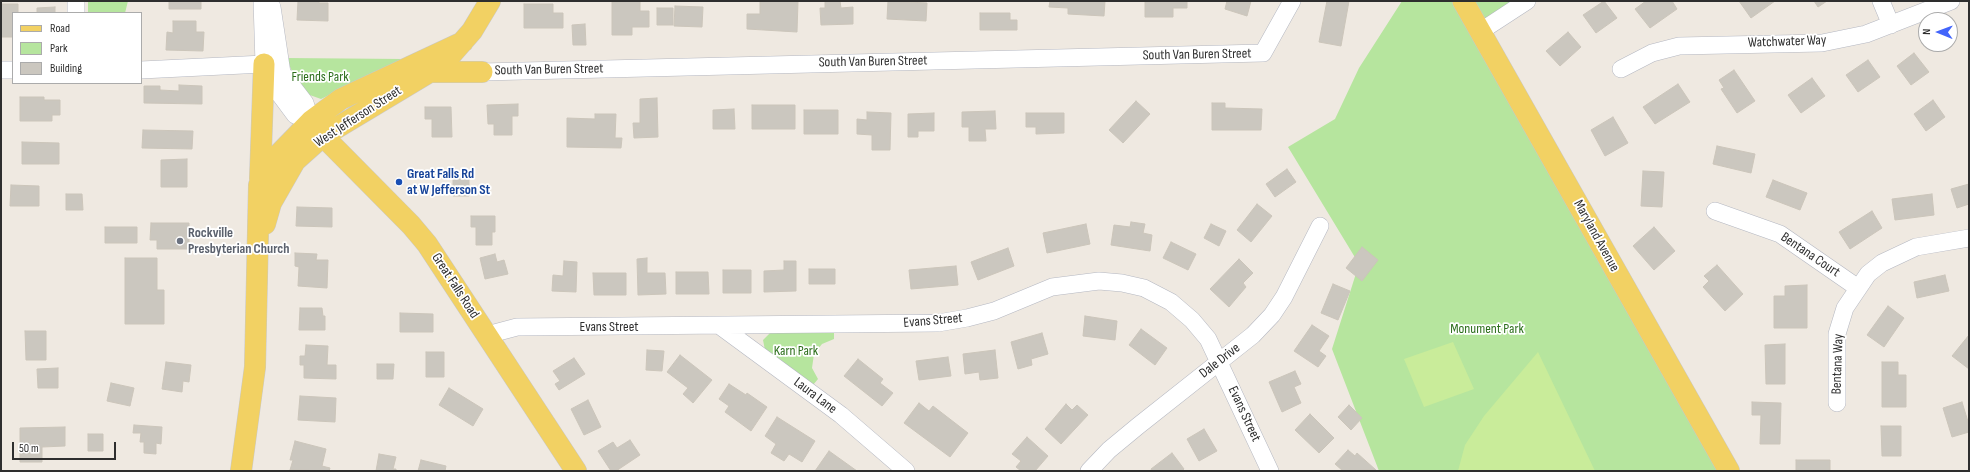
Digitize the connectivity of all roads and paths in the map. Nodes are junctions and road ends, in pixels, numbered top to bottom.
1 (76, 1) edge
2 (262, 1) edge
3 (271, 1) edge
4 (490, 1) edge
5 (1292, 1) edge
6 (1463, 1) edge
7 (1527, 1) edge
8 (1881, 1) edge
9 (1951, 1) edge
10 (76, 12) edge
11 (1891, 25) junction
12 (1481, 31) junction
13 (467, 37) junction
14 (264, 64) junction
15 (1621, 69) dead end
16 (1, 70) edge
17 (12, 70) edge
18 (142, 70) edge
19 (430, 72) junction
20 (482, 72) junction
21 (317, 128) junction
22 (260, 185) junction
23 (1715, 211) dead end
24 (1320, 226) dead end
25 (1969, 238) edge
26 (257, 248) junction
27 (1858, 288) junction
28 (720, 326) junction
29 (487, 335) junction
30 (1220, 361) junction
31 (1837, 403) dead end
32 (241, 471) edge
33 (576, 471) edge
34 (906, 471) edge
35 (1089, 471) edge
36 (1270, 471) edge
37 (1729, 471) edge

1 - 10 street
2 - 14 street
3 - 21 street
4 - 13 main road, West Jefferson Street
5 - 20 street, South Van Buren Street
6 - 12 main road, Maryland Avenue
7 - 12 street
8 - 11 street
9 - 11 street, Watchwater Way
11 - 15 street, Watchwater Way
12 - 37 main road, Maryland Avenue
13 - 19 main road, West Jefferson Street
13 - 20 main road
13 - 21 main road, West Jefferson Street
14 - 18 street
14 - 21 street
14 - 22 main road
16 - 17 street
19 - 20 main road
19 - 21 main road, West Jefferson Street
21 - 22 main road, West Jefferson Street
21 - 26 main road, West Jefferson Street
21 - 29 main road, Great Falls Road
22 - 26 main road, West Jefferson Street
23 - 27 street, Bentana Court
24 - 30 street, Dale Drive
25 - 27 street, Bentana Way
26 - 32 main road
27 - 31 street, Bentana Way
28 - 29 street, Evans Street
28 - 30 street, Evans Street
28 - 34 street, Laura Lane
29 - 33 main road, Great Falls Road
30 - 35 street, Dale Drive
30 - 36 street, Evans Street

